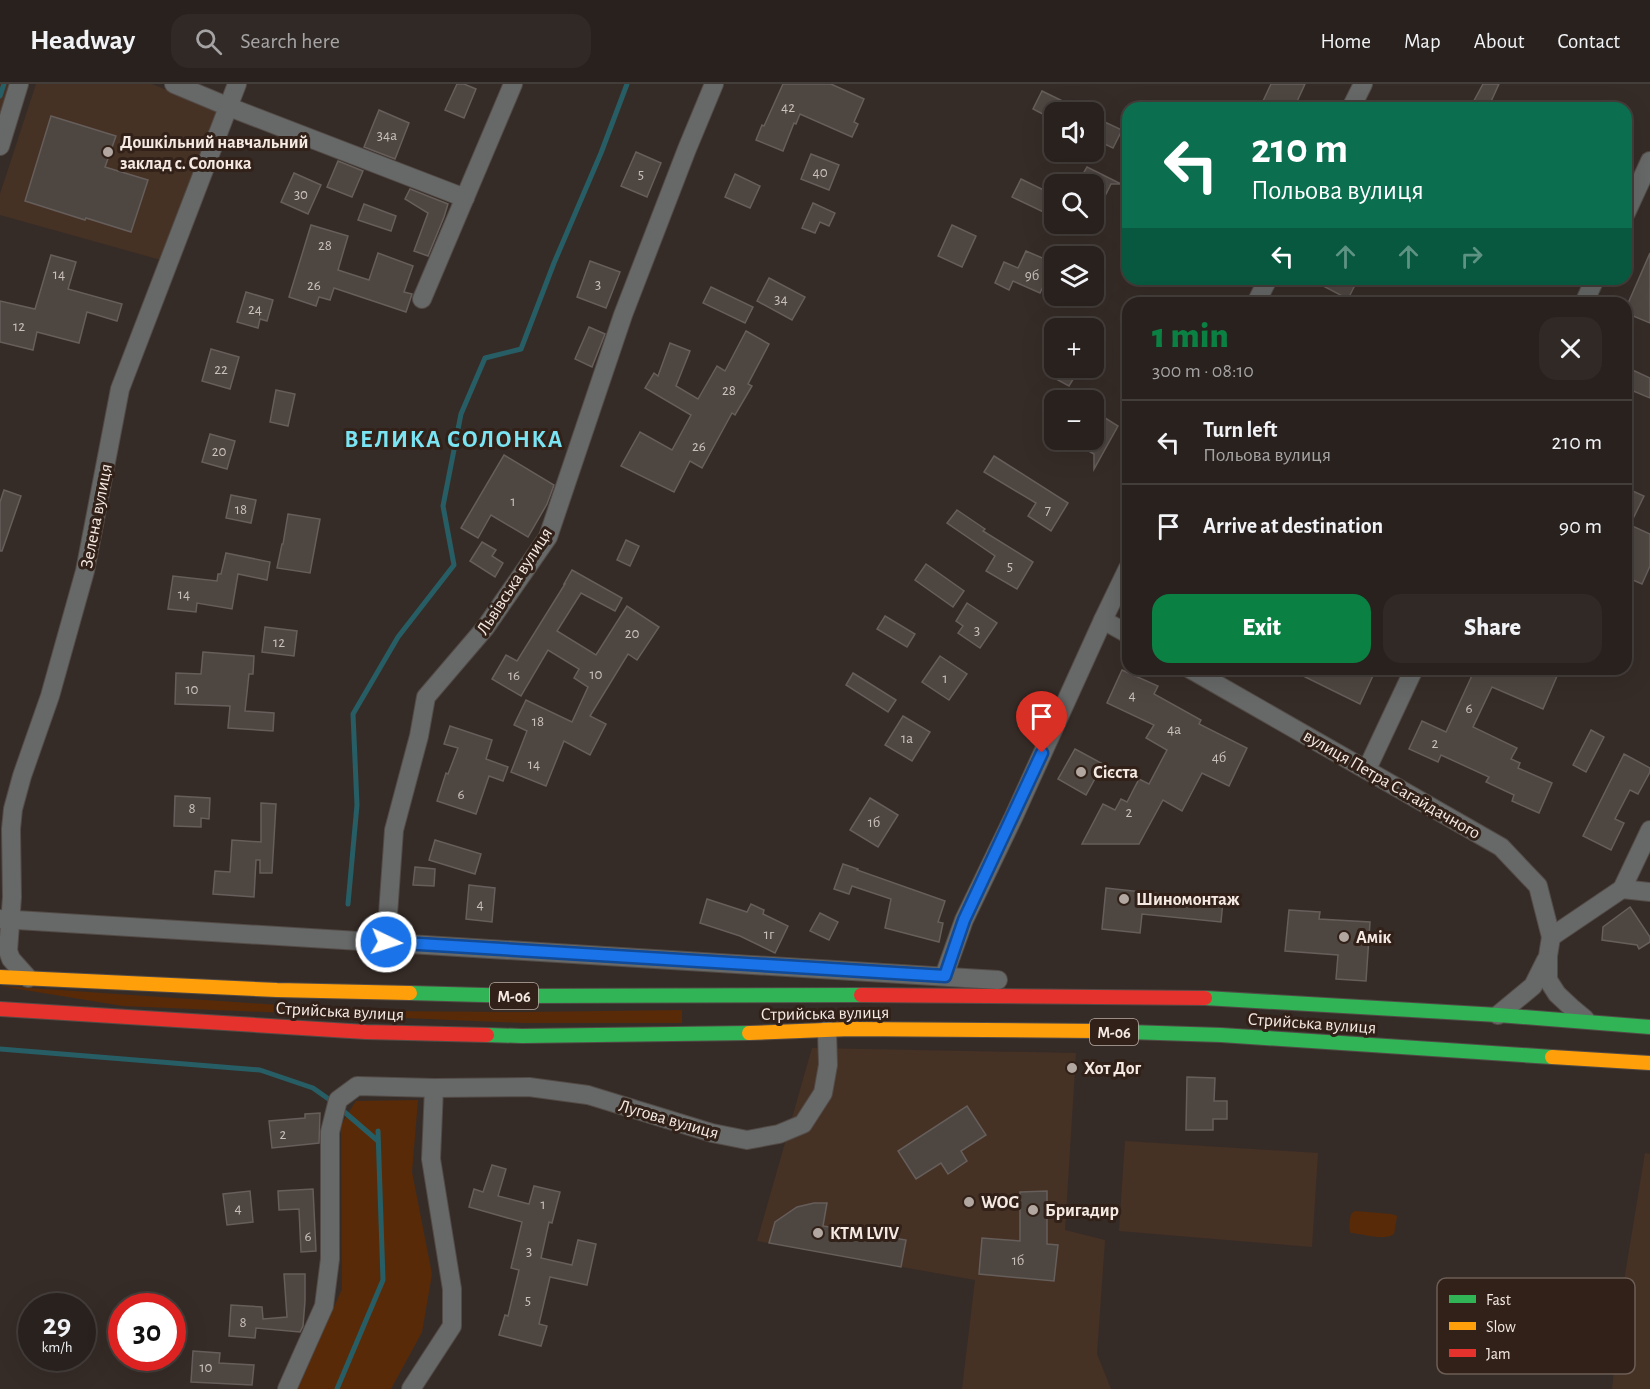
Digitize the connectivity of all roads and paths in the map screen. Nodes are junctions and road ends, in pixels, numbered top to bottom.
1 (19, 84) edge
2 (174, 84) edge
3 (237, 84) edge
4 (513, 84) edge
5 (714, 84) edge
6 (1363, 84) edge
7 (1354, 102) edge
8 (229, 106) junction
9 (0, 146) edge
10 (1650, 161) edge
11 (465, 198) junction
12 (1632, 200) edge
13 (422, 299) dead end
14 (1122, 580) edge
15 (1103, 620) junction
16 (1122, 631) edge
17 (1201, 675) edge
18 (1411, 675) edge
19 (1368, 769) junction
20 (1650, 830) edge
21 (1622, 889) junction
22 (1650, 892) edge
23 (6, 925) edge
24 (1551, 937) junction
25 (386, 942) junction
26 (0, 953) edge
27 (1548, 956) junction
28 (945, 976) junction
29 (0, 977) edge
30 (30, 979) junction
31 (1028, 996) junction
32 (0, 1009) edge
33 (1498, 1015) junction
34 (1592, 1022) junction
35 (1650, 1027) edge
36 (827, 1030) junction
37 (1650, 1063) edge
38 (434, 1088) junction
39 (287, 1389) edge
40 (411, 1389) edge

1 - 9 street
2 - 8 street
3 - 8 street, Зелена вулиця
4 - 11 street
5 - 25 street, Львівська вулиця
6 - 7 street
8 - 11 street
8 - 23 street, Зелена вулиця
10 - 12 street
11 - 13 street
14 - 15 street
15 - 16 street
15 - 28 street
17 - 19 street, вулиця Петра Сагайдачного
18 - 19 street
19 - 24 street, вулиця Петра Сагайдачного
20 - 21 street
21 - 22 street
21 - 24 street
23 - 25 street
23 - 26 street, Зелена вулиця
23 - 30 street, Зелена вулиця
24 - 27 street, вулиця Петра Сагайдачного
25 - 28 street
27 - 33 street, вулиця Петра Сагайдачного
27 - 34 street, вулиця Петра Сагайдачного
28 - 31 street
29 - 30 highway, Стрийська вулиця / М-06
30 - 31 highway, Стрийська вулиця / М-06
31 - 33 highway, Стрийська вулиця / М-06
32 - 36 highway, Стрийська вулиця / М-06
33 - 34 highway, Стрийська вулиця / М-06
34 - 35 highway, Стрийська вулиця / М-06
36 - 37 highway, Стрийська вулиця / М-06
36 - 38 street, Лугова вулиця
38 - 39 street, Лугова вулиця
38 - 40 street

